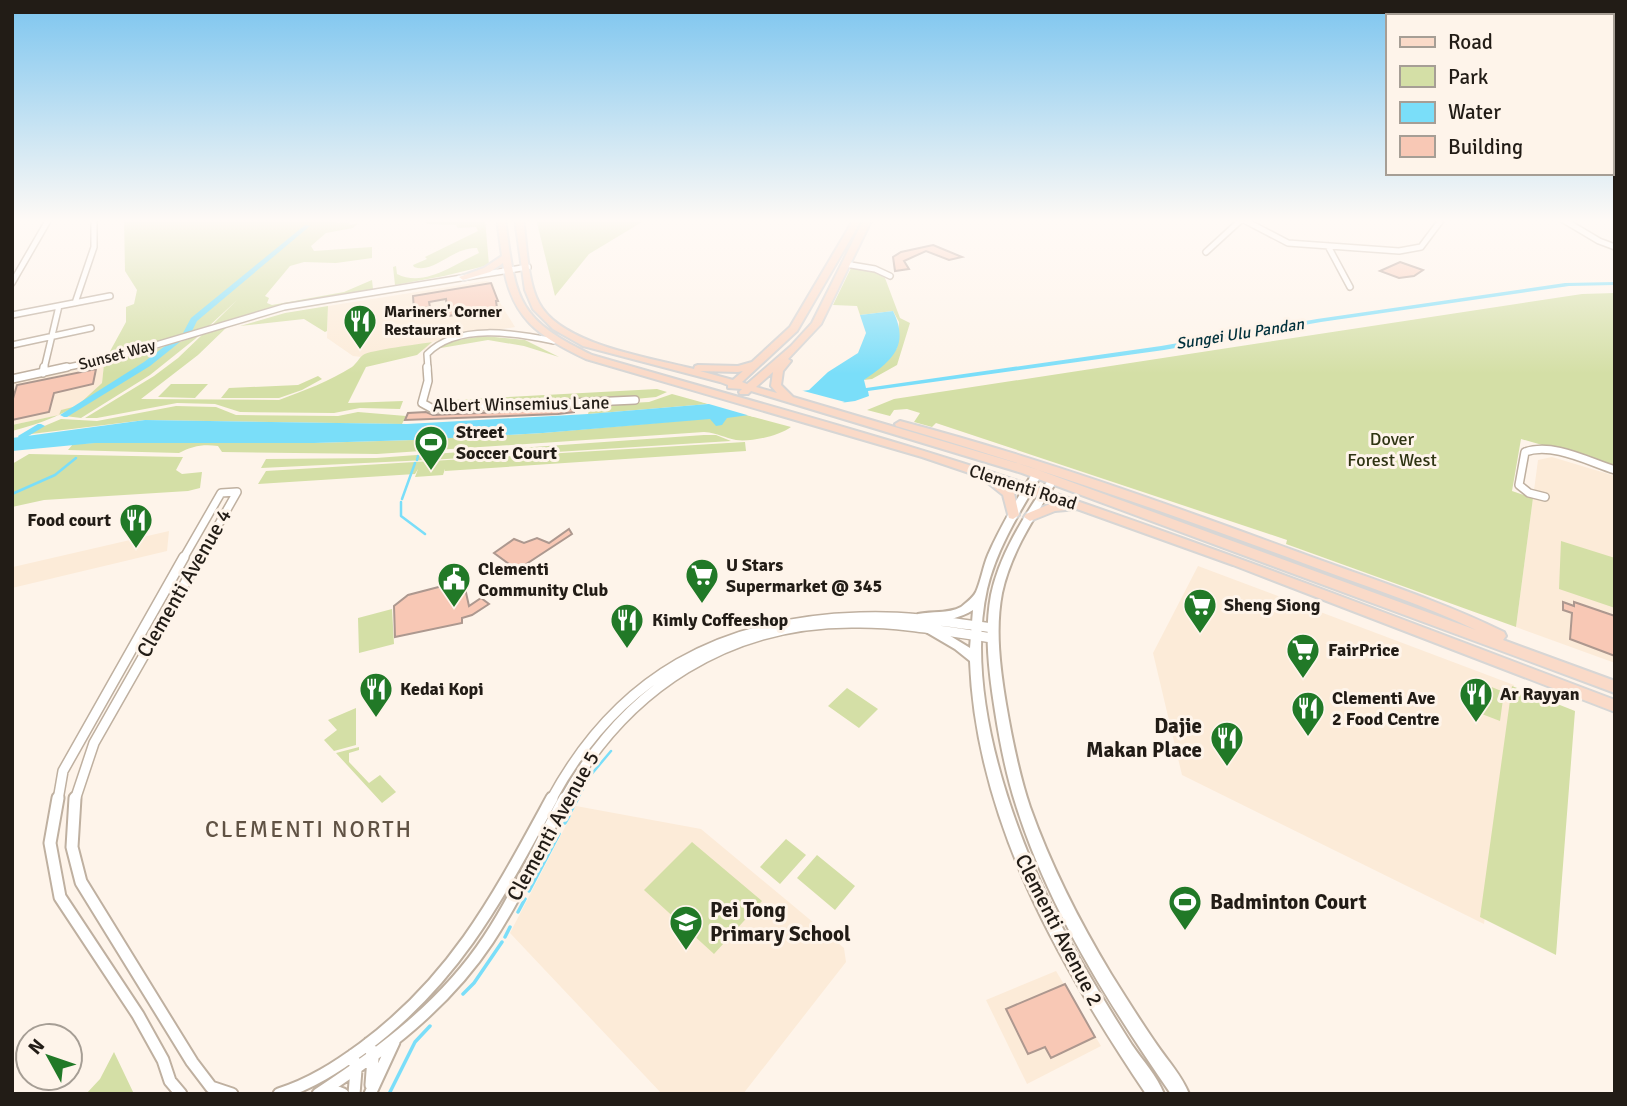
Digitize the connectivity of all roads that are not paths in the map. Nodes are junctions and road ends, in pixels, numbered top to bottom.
1 (86, 271) edge
2 (483, 271) edge
3 (518, 271) edge
4 (528, 271) edge
5 (829, 271) edge
6 (842, 271) edge
7 (878, 271) edge
8 (1341, 271) edge
9 (509, 272) junction
10 (890, 276) dead end
11 (463, 277) junction
12 (1350, 287) dead end
13 (110, 296) dead end
14 (75, 303) junction
15 (59, 306) junction
16 (825, 306) junction
17 (807, 310) junction
18 (12, 315) edge
19 (530, 322) junction
20 (220, 326) junction
21 (91, 328) dead end
22 (517, 335) junction
23 (52, 337) junction
24 (554, 341) junction
25 (12, 345) edge
26 (794, 348) junction
27 (757, 364) junction
28 (674, 366) junction
29 (43, 373) junction
30 (12, 379) edge
31 (734, 383) junction
32 (748, 387) junction
33 (722, 396) junction
34 (635, 400) dead end
35 (735, 400) junction
36 (791, 400) junction
37 (827, 410) junction
38 (1615, 470) edge
39 (976, 472) junction
40 (1037, 474) junction
41 (1053, 479) junction
42 (1028, 488) junction
43 (1044, 494) junction
44 (1545, 498) dead end
45 (1094, 510) junction
46 (1013, 515) junction
47 (1031, 517) junction
48 (1326, 567) junction
49 (982, 590) junction
50 (1397, 605) junction
51 (922, 617) junction
52 (930, 629) junction
53 (976, 630) junction
54 (993, 633) junction
55 (974, 658) junction
56 (1549, 661) junction
57 (1615, 687) edge
58 (979, 696) junction
59 (998, 696) junction
60 (1615, 706) edge
61 (396, 1040) junction
62 (369, 1043) junction
63 (353, 1055) junction
64 (373, 1058) junction
65 (356, 1070) junction
66 (323, 1091) edge
67 (181, 1094) edge
68 (232, 1094) edge
69 (279, 1094) edge
70 (343, 1094) edge
71 (354, 1094) edge
72 (370, 1094) edge
73 (1156, 1094) edge
74 (1181, 1094) edge

1 - 14 street
2 - 11 main road
3 - 9 street, Sunset Way
4 - 28 main road, Clementi Road
5 - 17 main road
6 - 16 main road
7 - 10 street
8 - 12 street
9 - 11 street, Sunset Way
9 - 19 main road, Clementi Road
9 - 20 street, Sunset Way
11 - 20 street, Sunset Way
13 - 14 street
14 - 15 street
15 - 18 street
15 - 23 street
16 - 17 main road
16 - 26 main road
17 - 27 main road
19 - 22 street
19 - 24 main road, Clementi Road
20 - 29 street, Sunset Way
21 - 23 street
22 - 24 street
22 - 34 street, Albert Winsemius Lane
23 - 25 street
23 - 29 street
24 - 33 main road, Clementi Road
26 - 32 main road
26 - 36 main road
27 - 28 main road
27 - 31 main road
28 - 31 main road, Clementi Road
29 - 30 street, Sunset Way
31 - 32 main road, Clementi Road
31 - 33 main road
32 - 35 main road
32 - 36 main road, Clementi Road
33 - 35 main road, Clementi Road
35 - 39 main road, Clementi Road
36 - 37 main road, Clementi Road
37 - 40 main road, Clementi Road
37 - 48 main road, Clementi Road
38 - 44 street
39 - 42 main road, Clementi Road
39 - 46 main road
40 - 41 main road, Clementi Road
40 - 42 main road, Clementi Avenue 2
41 - 43 main road, Clementi Avenue 2
41 - 50 main road, Clementi Road
42 - 43 main road, Clementi Road
42 - 46 main road, Clementi Avenue 2
43 - 45 main road, Clementi Road
43 - 47 main road, Clementi Avenue 2
45 - 47 main road
45 - 60 main road, Clementi Road
46 - 49 main road, Clementi Avenue 2
47 - 54 main road, Clementi Avenue 2
48 - 50 main road
48 - 56 main road, Clementi Road
49 - 51 main road
49 - 53 main road, Clementi Avenue 2
50 - 56 main road, Clementi Road
51 - 53 street, Clementi Avenue 5
51 - 62 street, Clementi Avenue 5
52 - 53 street, Clementi Avenue 5
52 - 55 main road
52 - 61 street, Clementi Avenue 5
53 - 54 street, Clementi Avenue 5
53 - 55 main road, Clementi Avenue 2
54 - 59 main road, Clementi Avenue 2
55 - 58 main road, Clementi Avenue 2
56 - 57 main road, Clementi Road
58 - 59 main road
58 - 73 main road, Clementi Avenue 2
59 - 74 main road, Clementi Avenue 2
61 - 64 street, Clementi Avenue 5
61 - 72 street
62 - 63 street, Clementi Avenue 5
62 - 64 street
63 - 65 street
63 - 69 street
64 - 65 street, Clementi Avenue 5
64 - 72 street
65 - 66 street
65 - 71 street
66 - 70 street
67 - 68 street, Clementi Avenue 4

